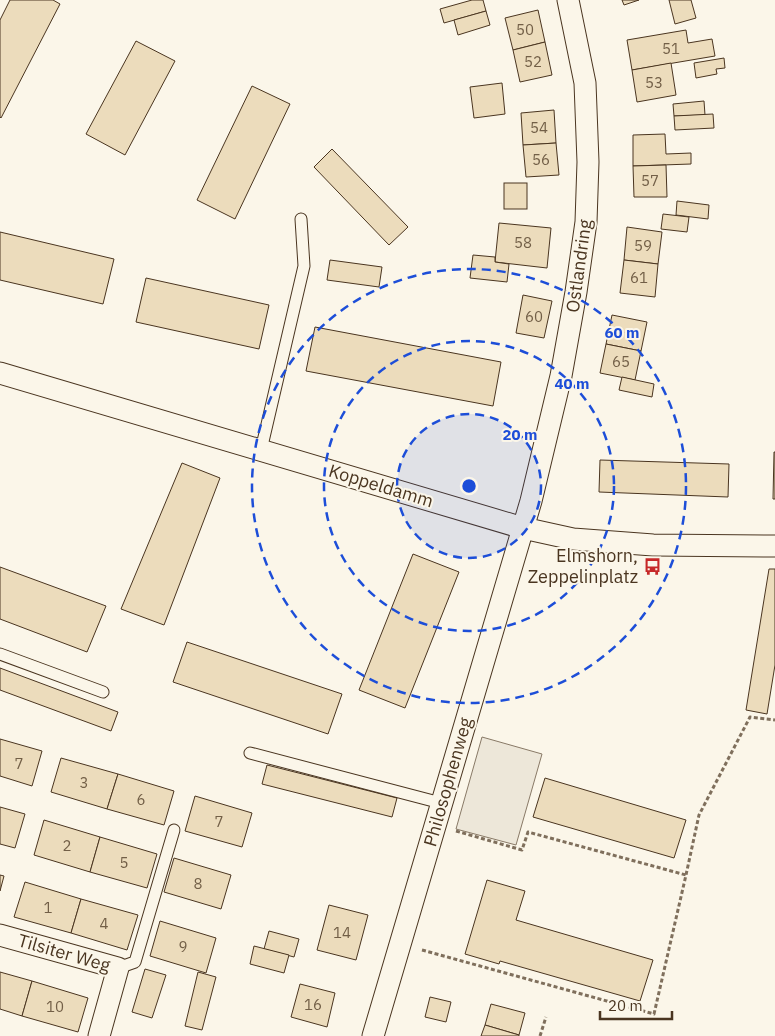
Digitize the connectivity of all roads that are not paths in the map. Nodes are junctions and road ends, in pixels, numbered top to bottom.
1 (568, 0) edge
2 (301, 219) dead end
3 (0, 373) edge
4 (261, 450) junction
5 (523, 528) junction
6 (773, 546) edge
7 (0, 654) edge
8 (103, 692) dead end
9 (250, 753) dead end
10 (441, 803) junction
11 (174, 830) dead end
12 (0, 935) edge
13 (118, 968) junction
14 (99, 1036) edge
15 (373, 1036) edge

1 - 5 street, Ostlandring
2 - 4 lane
3 - 4 street, Koppeldamm
4 - 5 street, Koppeldamm
5 - 6 street, Koppeldamm
5 - 10 street, Philosophenweg
7 - 8 lane
9 - 10 lane
10 - 15 street, Philosophenweg
11 - 13 lane
12 - 13 street, Tilsiter Weg
13 - 14 street, Tilsiter Weg

